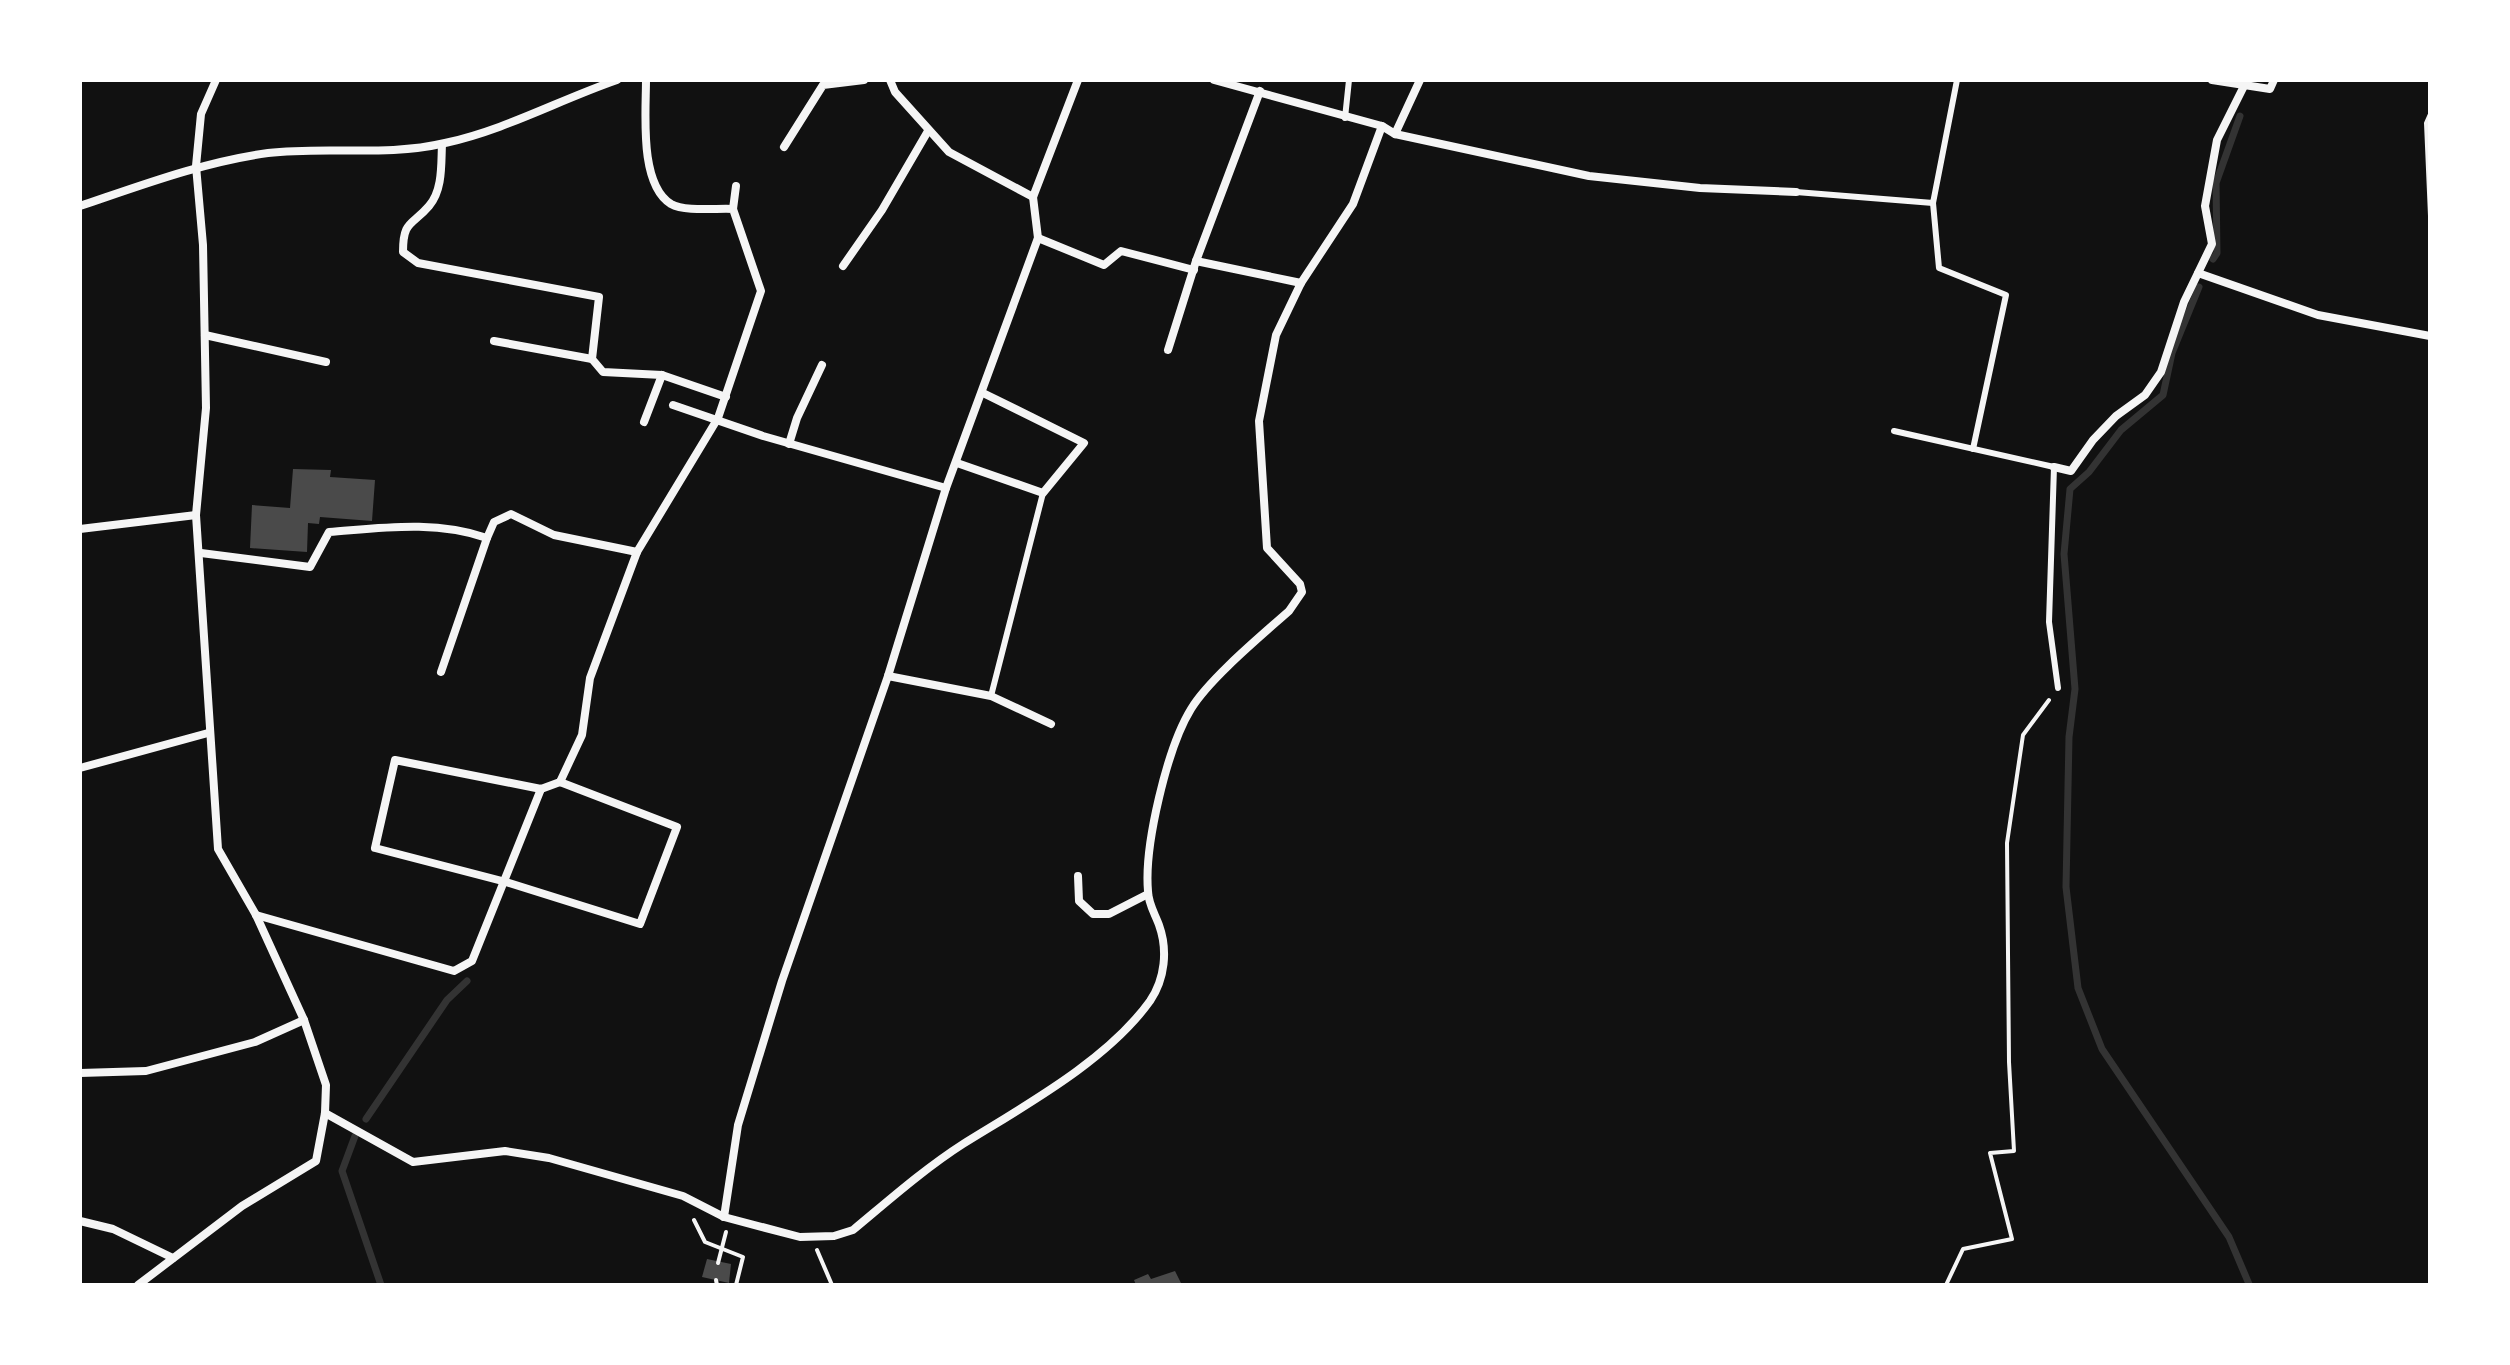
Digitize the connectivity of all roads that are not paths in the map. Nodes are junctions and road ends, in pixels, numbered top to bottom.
1 (216, 80) edge
2 (617, 80) edge
3 (646, 80) edge
4 (864, 80) edge
5 (890, 80) edge
6 (1078, 80) edge
7 (1214, 80) edge
8 (1349, 80) edge
9 (1420, 80) edge
10 (1957, 80) edge
11 (2212, 80) edge
12 (2274, 80) edge
13 (2246, 82) edge
14 (1260, 91) junction
15 (1345, 118) junction
16 (1382, 126) junction
17 (928, 131) junction
18 (1395, 134) junction
19 (442, 144) junction
20 (784, 147) dead end
21 (196, 166) junction
22 (736, 186) dead end
23 (1796, 192) joint
24 (1033, 197) junction
25 (1933, 203) junction
26 (80, 206) edge
27 (733, 209) junction
28 (1038, 238) junction
29 (843, 266) dead end
30 (1195, 266) junction
31 (2198, 273) junction
32 (1301, 283) junction
33 (205, 335) junction
34 (2430, 336) edge
35 (494, 341) dead end
36 (1168, 350) dead end
37 (592, 359) junction
38 (326, 362) dead end
39 (822, 365) dead end
40 (662, 375) junction
41 (983, 393) junction
42 (726, 397) junction
43 (673, 405) dead end
44 (718, 418) junction
45 (644, 422) dead end
46 (1894, 431) dead end
47 (789, 444) junction
48 (1973, 449) junction
49 (957, 463) junction
50 (2054, 467) junction
51 (946, 488) junction
52 (1043, 493) junction
53 (196, 515) junction
54 (80, 529) edge
55 (487, 538) junction
56 (637, 552) junction
57 (201, 553) junction
58 (441, 672) dead end
59 (888, 676) junction
60 (2058, 688) road end
61 (991, 696) junction
62 (1051, 724) dead end
63 (208, 733) junction
64 (80, 768) edge
65 (560, 782) junction
66 (541, 789) junction
67 (1078, 876) dead end
68 (506, 882) junction
69 (1148, 894) junction
70 (256, 915) junction
71 (304, 1020) junction
72 (80, 1073) edge
73 (325, 1113) junction
74 (726, 1217) junction
75 (80, 1221) edge
76 (173, 1258) junction
77 (138, 1285) edge

1 - 21 street
2 - 19 street
3 - 27 street
4 - 20 street
5 - 17 street
6 - 24 street
7 - 14 street
8 - 15 lane
9 - 18 street
10 - 25 lane
11 - 13 street
12 - 13 street
13 - 31 street
14 - 15 street
14 - 30 street
15 - 16 street
16 - 18 street
16 - 32 street
17 - 24 street
17 - 29 street
18 - 23 street
19 - 21 street
19 - 37 street
21 - 26 street
21 - 33 street
22 - 27 street
23 - 25 lane
24 - 28 street
25 - 48 lane
27 - 42 street
28 - 30 street
28 - 41 street
30 - 32 street
30 - 36 street
31 - 34 street
31 - 50 street
32 - 69 street
33 - 38 street
33 - 53 street
35 - 37 street
37 - 40 street
39 - 47 street
40 - 42 street
40 - 45 street
41 - 49 street
41 - 52 street
42 - 44 street
43 - 44 street
44 - 47 street
44 - 56 street
46 - 48 lane
47 - 51 street
48 - 50 lane
49 - 51 street
49 - 52 street
50 - 60 lane
51 - 59 street
52 - 61 lane
53 - 54 street
53 - 57 street
55 - 56 street
55 - 57 street
55 - 58 street
56 - 65 street
57 - 63 street
59 - 61 street
59 - 74 street
61 - 62 street
63 - 64 street
63 - 70 street
65 - 66 street
65 - 68 street
66 - 68 street
66 - 68 street
67 - 69 street
68 - 70 street
69 - 74 street
70 - 71 street
71 - 72 street
71 - 73 street
73 - 74 street
73 - 76 street
75 - 76 street
76 - 77 street

